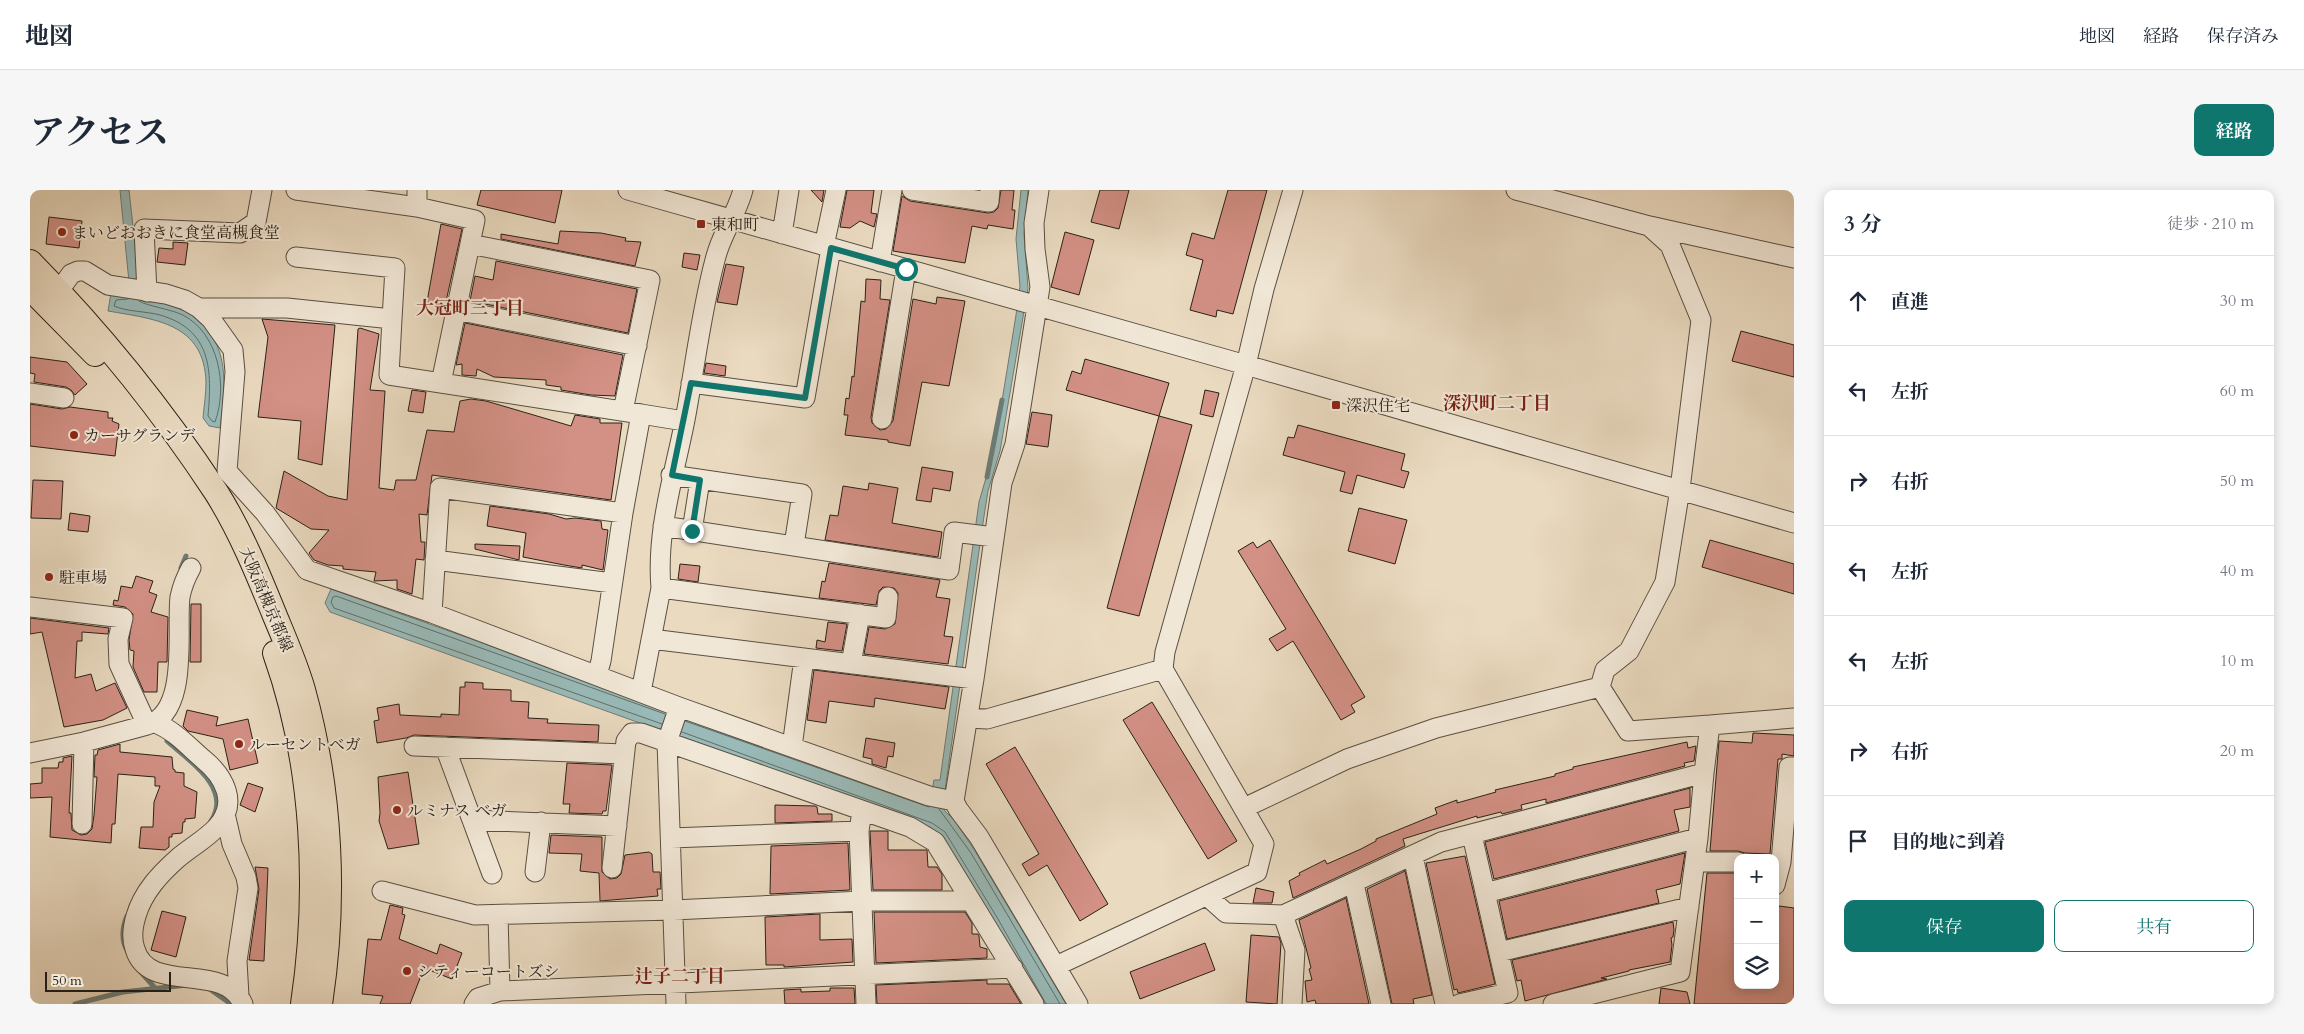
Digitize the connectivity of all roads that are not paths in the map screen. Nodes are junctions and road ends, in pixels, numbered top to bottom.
1 (262, 190) edge
2 (296, 190) edge
3 (628, 190) edge
4 (743, 190) edge
5 (789, 190) edge
6 (836, 190) edge
7 (892, 190) edge
8 (912, 190) edge
9 (990, 190) edge
10 (1039, 190) edge
11 (1293, 190) edge
12 (1516, 190) edge
13 (417, 198) edge
14 (732, 220) junction
15 (1649, 226) junction
16 (782, 234) junction
17 (470, 244) junction
18 (828, 247) junction
19 (296, 256) dead end
20 (1794, 258) edge
21 (30, 262) edge
22 (880, 262) junction
23 (906, 269) junction
24 (30, 288) edge
25 (138, 290) junction
26 (59, 291) junction
27 (1034, 305) junction
28 (200, 308) junction
29 (456, 310) junction
30 (392, 319) junction
31 (636, 346) junction
32 (1246, 365) junction
33 (441, 383) junction
34 (691, 383) junction
35 (30, 393) edge
36 (64, 398) dead end
37 (632, 413) junction
38 (882, 419) dead end
39 (684, 421) junction
40 (672, 475) junction
41 (700, 480) junction
42 (1680, 489) junction
43 (623, 512) junction
44 (1794, 523) edge
45 (663, 526) junction
46 (692, 531) junction
47 (994, 537) junction
48 (794, 545) junction
49 (435, 560) junction
50 (191, 568) dead end
51 (612, 583) junction
52 (661, 588) junction
53 (888, 597) dead end
54 (30, 607) edge
55 (432, 613) junction
56 (860, 614) junction
57 (651, 639) junction
58 (804, 658) junction
59 (851, 664) junction
60 (1163, 669) junction
61 (597, 675) junction
62 (964, 678) junction
63 (1600, 687) junction
64 (641, 692) junction
65 (678, 709) junction
66 (968, 718) junction
67 (1794, 718) edge
68 (151, 724) junction
69 (1710, 725) junction
70 (668, 739) junction
71 (84, 742) junction
72 (414, 746) dead end
73 (445, 747) junction
74 (792, 747) junction
75 (30, 752) edge
76 (624, 754) junction
77 (1794, 767) edge
78 (1704, 772) junction
79 (943, 799) junction
80 (1244, 808) junction
81 (862, 811) junction
82 (225, 814) junction
83 (472, 820) junction
84 (541, 822) junction
85 (82, 824) dead end
86 (617, 826) junction
87 (859, 831) junction
88 (1472, 834) junction
89 (671, 838) junction
90 (1698, 838) junction
91 (1413, 856) junction
92 (1695, 862) junction
93 (1734, 862) edge
94 (1783, 862) edge
95 (612, 868) dead end
96 (536, 872) dead end
97 (492, 874) dead end
98 (1354, 884) junction
99 (382, 891) dead end
100 (1485, 893) junction
101 (1207, 896) junction
102 (862, 901) junction
103 (971, 901) junction
104 (1689, 907) junction
105 (673, 910) junction
106 (498, 915) junction
107 (1283, 915) junction
108 (1499, 952) junction
109 (1056, 966) junction
110 (1013, 968) junction
111 (865, 973) junction
112 (675, 983) junction
113 (500, 991) junction
114 (1511, 998) edge
115 (241, 1000) edge
116 (303, 1004) edge
117 (320, 1004) edge
118 (474, 1004) edge
119 (676, 1004) edge
120 (866, 1004) edge
121 (1034, 1004) edge
122 (1078, 1004) edge
123 (1292, 1004) edge
124 (1381, 1004) edge
125 (1445, 1004) edge
126 (1459, 1004) edge
127 (1553, 1004) edge

1 - 25 street
2 - 13 street
3 - 14 street
4 - 14 street
5 - 16 street
6 - 18 street
7 - 22 street
8 - 9 street
10 - 27 street
11 - 32 street
12 - 15 street
13 - 17 street
14 - 16 street
14 - 34 street
15 - 20 street
15 - 42 street
16 - 18 street
17 - 29 street
17 - 31 street
18 - 22 street
18 - 34 street
19 - 30 street
21 - 26 main road, 大阪高槻京都線
22 - 23 street
23 - 27 street
23 - 38 street
24 - 116 main road, 大阪高槻京都線
25 - 26 street
25 - 28 street
26 - 117 main road, 大阪高槻京都線
27 - 32 street
27 - 47 street
28 - 30 street
28 - 55 street
29 - 31 street
29 - 33 street
30 - 33 street
31 - 37 street
32 - 42 street
32 - 60 street
33 - 37 street
34 - 39 street
35 - 36 street
37 - 39 street
37 - 43 street
39 - 40 street
40 - 41 street
40 - 45 street
41 - 46 street
41 - 48 street
42 - 44 street
42 - 63 street
43 - 49 street
43 - 51 street
45 - 46 street
45 - 52 street
46 - 48 street
47 - 48 street
47 - 62 street
49 - 51 street
49 - 55 street
50 - 68 street
51 - 61 street
52 - 56 street
52 - 57 street
53 - 56 street
54 - 68 street
55 - 61 street
56 - 59 street
57 - 58 street
57 - 64 street
58 - 59 street
58 - 74 street
59 - 62 street
60 - 66 street
60 - 80 street
61 - 64 street
62 - 66 street
63 - 69 street
63 - 80 street
64 - 65 street
65 - 70 street
65 - 74 street
66 - 79 street
67 - 69 street
68 - 71 street
68 - 82 street
69 - 78 street
70 - 76 street
70 - 81 street
70 - 89 street
71 - 75 street
71 - 85 street
72 - 73 street
73 - 76 street
73 - 83 street
74 - 79 street
76 - 86 street
77 - 94 street
78 - 88 street
78 - 90 street
79 - 109 street
80 - 101 street
81 - 87 street
81 - 103 street
82 - 115 street
82 - 115 street
83 - 84 street
83 - 97 street
84 - 86 street
84 - 96 street
86 - 95 street
87 - 89 street
87 - 102 street
88 - 91 street
88 - 100 street
89 - 105 street
90 - 92 street
90 - 100 street
91 - 98 street
91 - 125 street
92 - 93 street
92 - 104 street
98 - 107 street
98 - 124 street
99 - 106 street
100 - 108 street
101 - 107 street
101 - 109 street
102 - 103 street
102 - 105 street
102 - 111 street
103 - 110 street
104 - 108 street
104 - 127 street
105 - 106 street
105 - 112 street
106 - 113 street
107 - 123 street
108 - 114 street
109 - 122 street
110 - 111 street
110 - 121 street
111 - 112 street
111 - 120 street
112 - 113 street
112 - 119 street
113 - 118 street
114 - 126 street

